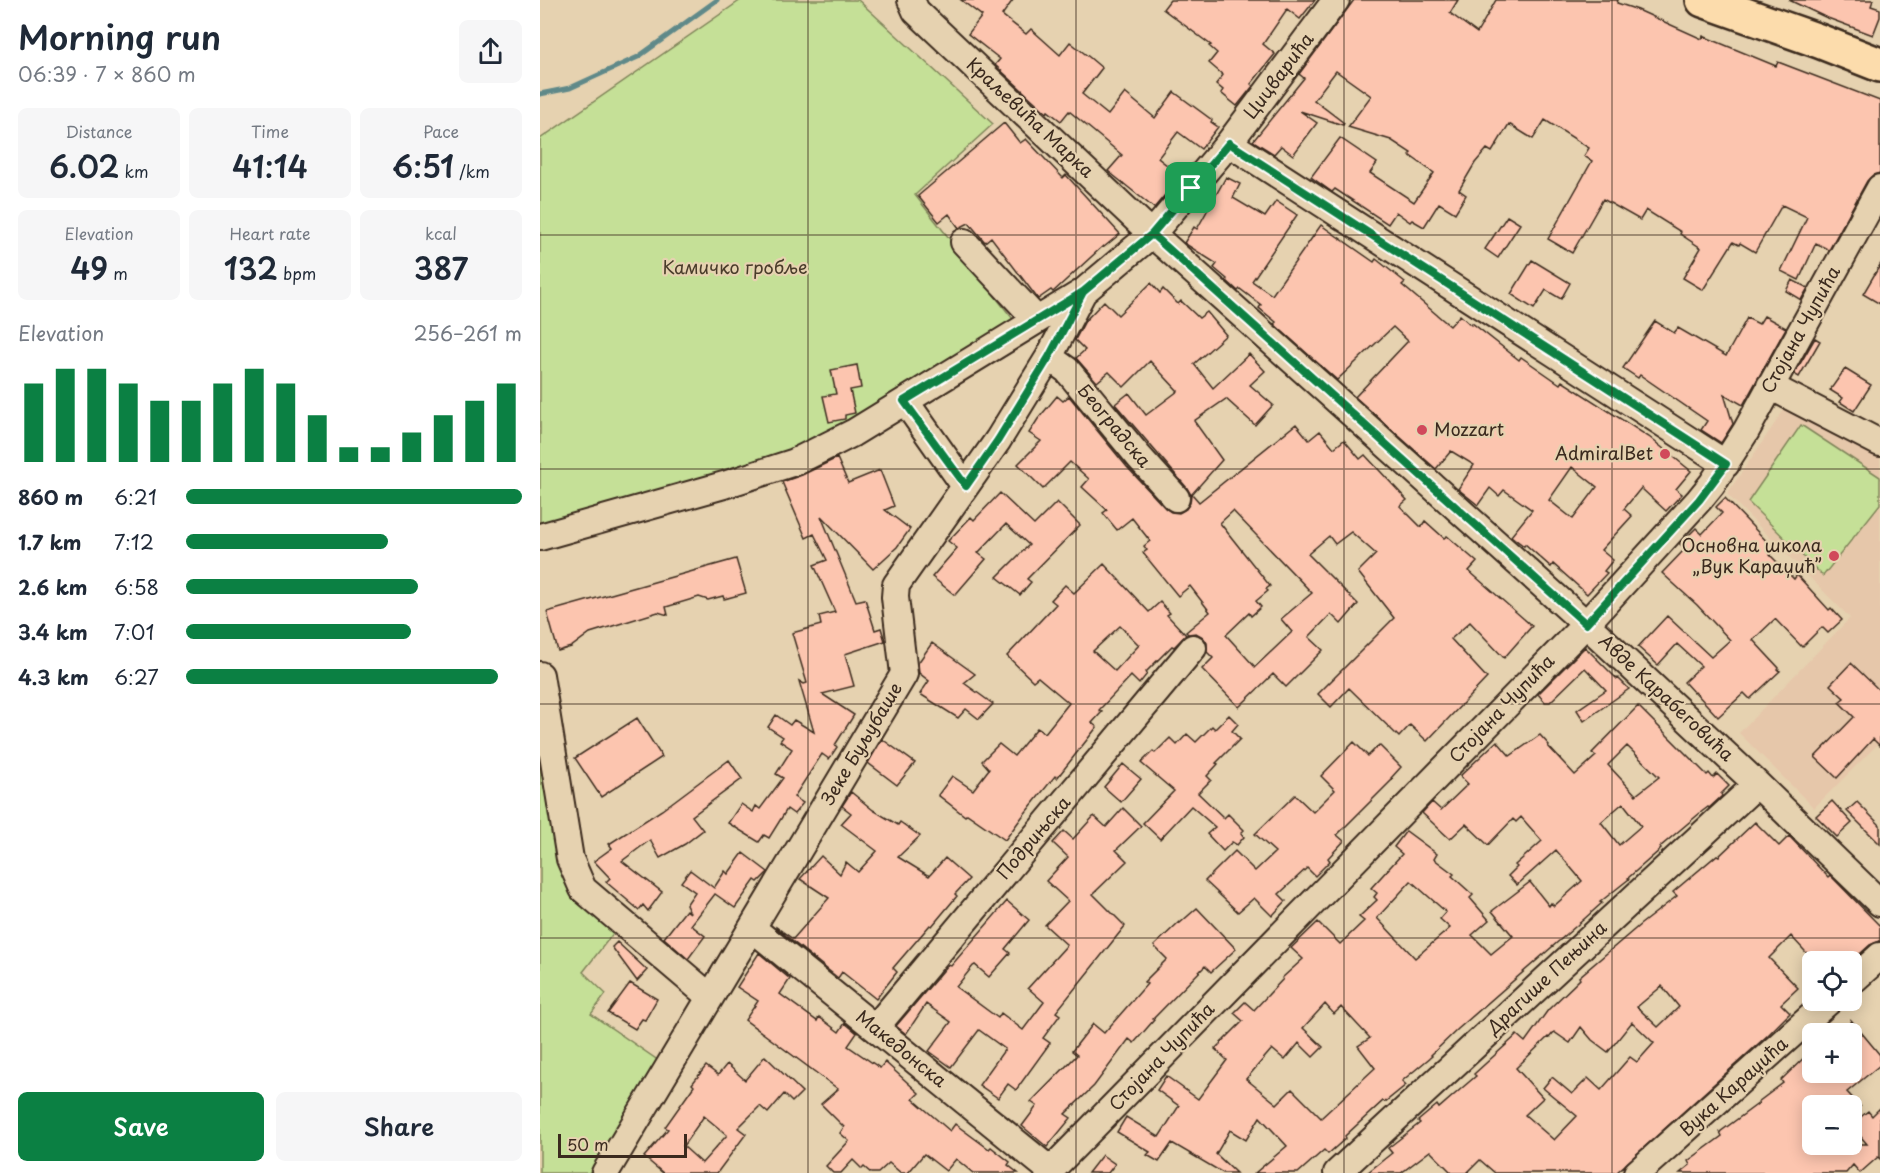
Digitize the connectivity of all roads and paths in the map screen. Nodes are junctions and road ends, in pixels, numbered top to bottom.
1 (911, 0) edge
2 (1336, 0) edge
3 (1703, 0) edge
4 (1880, 65) edge
5 (1229, 143) junction
6 (1880, 188) edge
7 (1152, 234) junction
8 (964, 242) dead end
9 (1083, 292) junction
10 (1037, 320) junction
11 (1049, 357) junction
12 (1770, 386) junction
13 (904, 401) junction
14 (1880, 443) edge
15 (1726, 464) junction
16 (966, 486) junction
17 (1176, 498) dead end
18 (540, 537) edge
19 (1586, 624) junction
20 (1193, 648) dead end
21 (540, 675) edge
22 (1757, 784) junction
23 (1880, 903) edge
24 (752, 928) junction
25 (1880, 956) edge
26 (1862, 972) edge
27 (710, 997) junction
28 (1818, 1011) edge
29 (875, 1028) junction
30 (1049, 1172) edge
31 (605, 1173) edge
32 (1337, 1173) edge
33 (1637, 1173) edge

1 - 7 street, Краљевића Марка
2 - 5 street, Цицварића
3 - 4 main road
5 - 7 street, Цицварића
5 - 15 street
6 - 12 street, Стојана Чупића
7 - 9 street, Зеке Буљубаше
7 - 19 street, Авде Карабеговића
8 - 10 street
9 - 10 street
9 - 11 street, Зеке Буљубаше
10 - 13 street
11 - 16 street, Зеке Буљубаше
11 - 17 street, Београдска
12 - 14 street
12 - 15 street, Стојана Чупића
13 - 16 street
13 - 18 street
15 - 19 street, Стојана Чупића
16 - 24 street, Зеке Буљубаше
19 - 22 street, Авде Карабеговића
19 - 30 street, Стојана Чупића
20 - 29 street, Подрињска
21 - 27 street
22 - 23 street, Авде Карабеговића
22 - 32 street, Драгише Пењина
24 - 27 street, Зеке Буљубаше
24 - 29 street, Македонска
25 - 26 street
27 - 31 street, Зеке Буљубаше
28 - 33 street, Вука Караџића
29 - 30 street, Македонска

